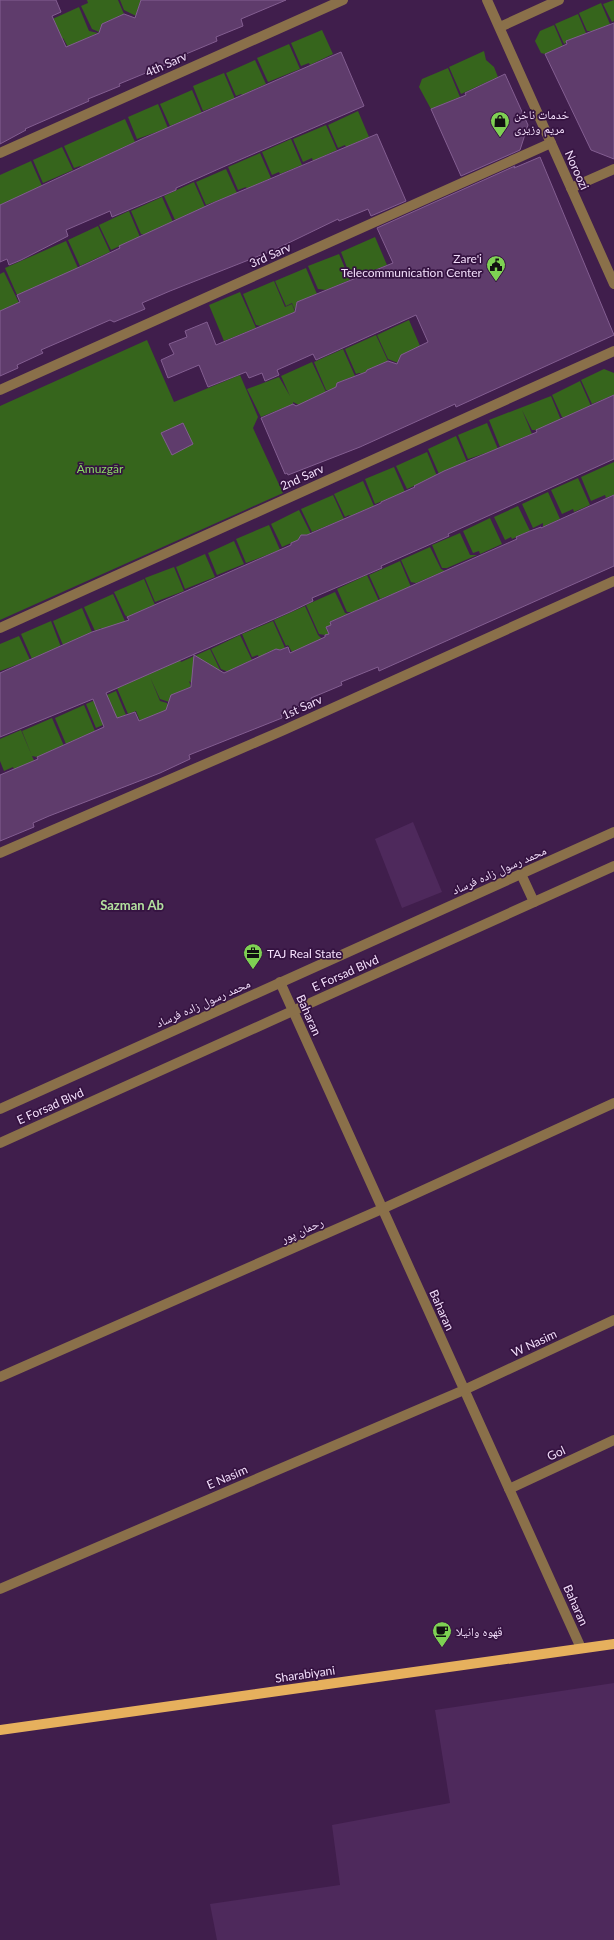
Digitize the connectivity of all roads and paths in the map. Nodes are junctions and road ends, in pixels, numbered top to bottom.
1 (343, 0) edge
2 (487, 0) edge
3 (560, 0) edge
4 (500, 27) junction
5 (551, 143) junction
6 (0, 152) edge
7 (614, 168) edge
8 (571, 188) junction
9 (614, 284) edge
10 (614, 350) edge
11 (0, 390) edge
12 (614, 582) edge
13 (0, 628) edge
14 (614, 832) edge
15 (0, 853) edge
16 (614, 866) edge
17 (521, 874) junction
18 (534, 902) junction
19 (280, 982) junction
20 (293, 1011) junction
21 (614, 1103) edge
22 (0, 1109) edge
23 (0, 1144) edge
24 (382, 1209) junction
25 (614, 1320) edge
26 (0, 1377) edge
27 (464, 1390) junction
28 (614, 1440) edge
29 (509, 1489) junction
30 (0, 1589) edge
31 (614, 1644) edge
32 (581, 1648) junction
33 (0, 1730) edge

1 - 6 street, 4th Sarv
2 - 4 street, Noroozi
3 - 4 street
4 - 5 street, Noroozi
5 - 8 street, Noroozi
5 - 11 street, 3rd Sarv
7 - 8 street
8 - 9 street, Noroozi
10 - 13 street, 2nd Sarv
12 - 15 street, 1st Sarv
14 - 17 street, محمد رسول زاده فرساد
16 - 18 street, E Forsad Blvd
17 - 18 street
17 - 19 street, محمد رسول زاده فرساد
18 - 20 street, E Forsad Blvd
19 - 20 street, Baharan
19 - 22 street, محمد رسول زاده فرساد
20 - 23 street, E Forsad Blvd
20 - 24 street, Baharan
21 - 24 street, رحمان پور
24 - 26 street, رحمان پور
24 - 27 street, Baharan
25 - 27 street, W Nasim
27 - 29 street, Baharan
27 - 30 street, E Nasim
28 - 29 street, Gol
29 - 32 street, Baharan
31 - 32 main road, Sharabiyani
32 - 33 main road, Sharabiyani

